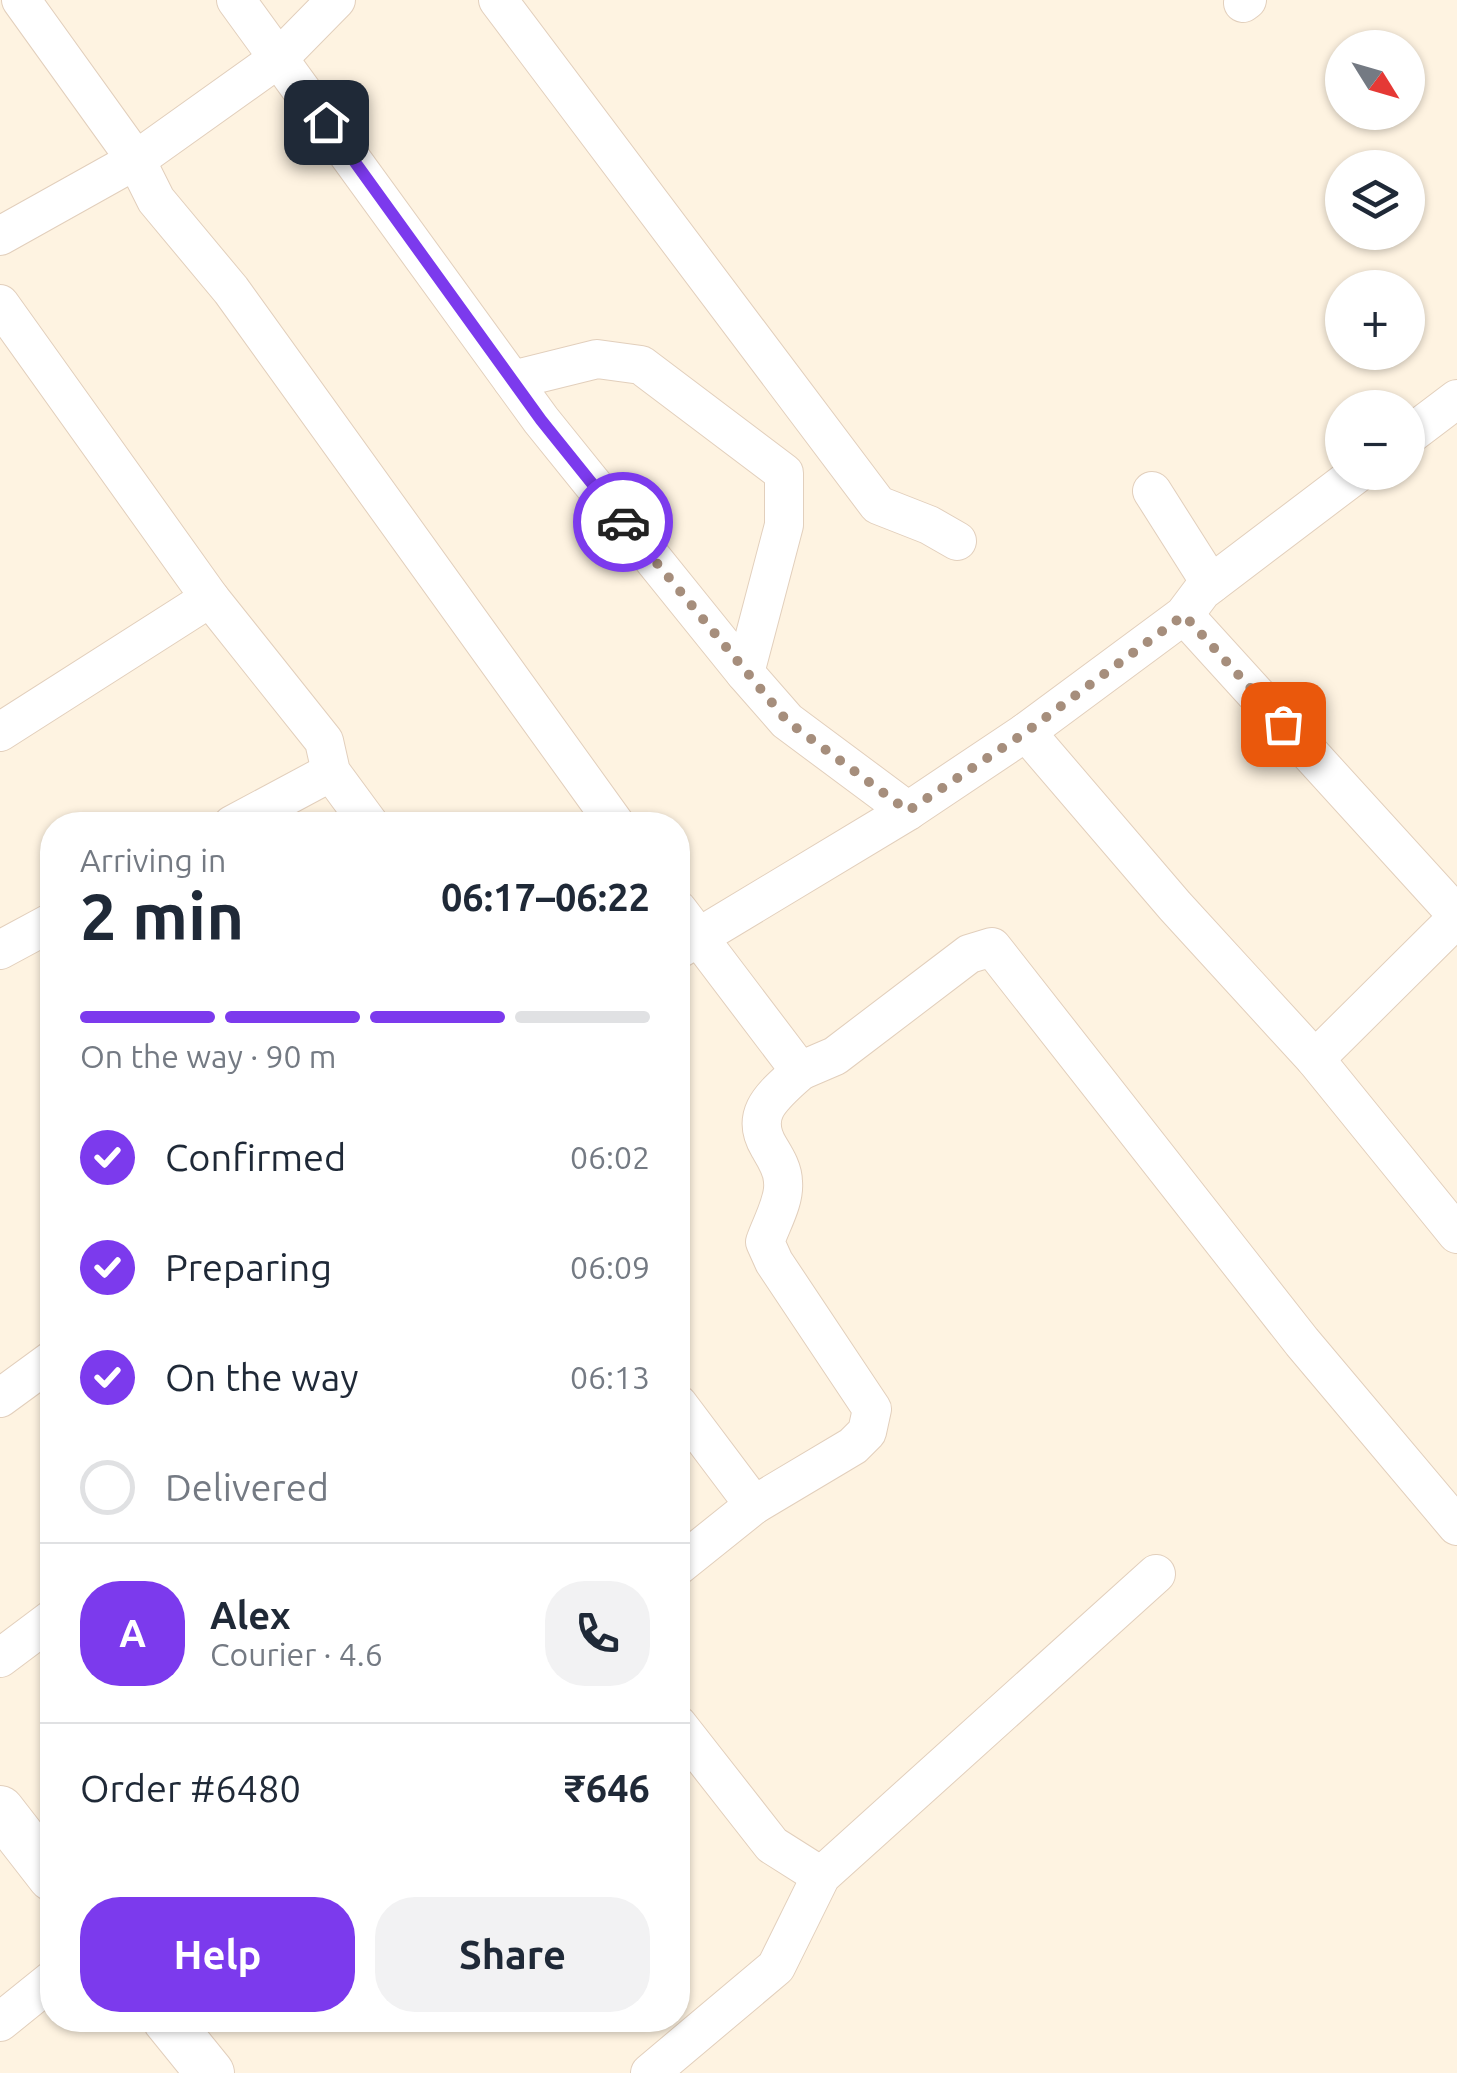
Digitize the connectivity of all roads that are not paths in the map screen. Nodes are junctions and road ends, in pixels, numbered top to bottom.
1 (21, 0) edge
2 (236, 0) edge
3 (336, 0) edge
4 (498, 0) edge
5 (279, 58) junction
6 (136, 160) junction
7 (0, 236) edge
8 (0, 304) edge
9 (512, 380) junction
10 (1457, 398) edge
11 (1425, 423) edge
12 (828, 436) junction
13 (784, 473) junction
14 (1335, 490) edge
15 (1152, 491) dead end
16 (956, 541) dead end
17 (1211, 584) junction
18 (210, 598) junction
19 (1184, 615) junction
20 (744, 673) junction
21 (0, 732) edge
22 (1026, 732) junction
23 (331, 772) junction
24 (908, 811) junction
25 (256, 812) edge
26 (360, 812) edge
27 (607, 812) edge
28 (1457, 917) edge
29 (40, 928) edge
30 (690, 930) edge
31 (690, 940) edge
32 (0, 950) edge
33 (1315, 1060) junction
34 (800, 1070) junction
35 (1457, 1234) edge
36 (40, 1369) edge
37 (0, 1398) edge
38 (690, 1420) edge
39 (754, 1505) junction
40 (1457, 1526) edge
41 (690, 1556) edge
42 (1156, 1574) dead end
43 (40, 1628) edge
44 (0, 1658) edge
45 (690, 1740) edge
46 (0, 1810) edge
47 (40, 1861) edge
48 (821, 1876) junction
49 (40, 1990) edge
50 (0, 2022) edge
51 (176, 2032) edge
52 (210, 2073) edge
53 (650, 2073) edge

1 - 6 street
2 - 5 street
3 - 5 street
4 - 12 street
5 - 6 street
5 - 9 street
6 - 7 street
6 - 27 street
8 - 18 street
9 - 13 street
9 - 20 street
10 - 11 street
12 - 13 street
12 - 16 street
13 - 20 street
14 - 17 street
15 - 17 street
17 - 19 street
18 - 21 street
18 - 23 street
19 - 22 street
19 - 28 street
20 - 24 street
22 - 24 street
22 - 33 street
23 - 25 street
23 - 26 street
24 - 30 street
28 - 33 street
29 - 32 street
31 - 34 street
33 - 35 street
34 - 39 street
34 - 40 street
36 - 37 street
38 - 39 street
39 - 41 street
42 - 48 street
43 - 44 street
45 - 48 street
46 - 47 street
48 - 53 street
49 - 50 street
51 - 52 street

